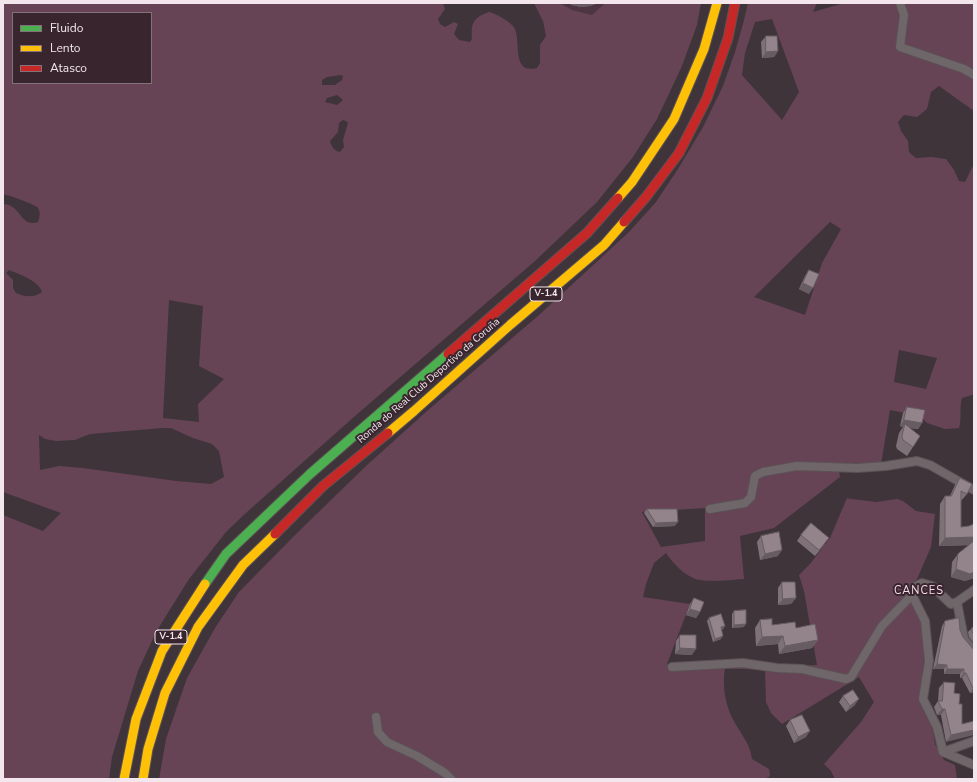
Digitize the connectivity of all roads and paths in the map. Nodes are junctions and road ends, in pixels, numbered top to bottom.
1 (716, 3) edge
2 (735, 3) edge
3 (900, 3) edge
4 (974, 75) edge
5 (974, 490) edge
6 (710, 509) dead end
7 (974, 590) edge
8 (912, 595) junction
9 (957, 602) junction
10 (974, 651) edge
11 (672, 667) dead end
12 (376, 717) dead end
13 (974, 741) edge
14 (942, 752) junction
15 (974, 765) edge
16 (124, 779) edge
17 (143, 779) edge
18 (451, 779) edge

1 - 16 highway, Ronda do Real Club Deportivo da Coruña / V-1.4
2 - 17 highway, Ronda do Real Club Deportivo da Coruña / V-1.4
3 - 4 street
5 - 6 street
7 - 9 street
8 - 9 street
8 - 11 street
8 - 14 street
9 - 10 street
12 - 18 street
13 - 14 street
14 - 15 street

